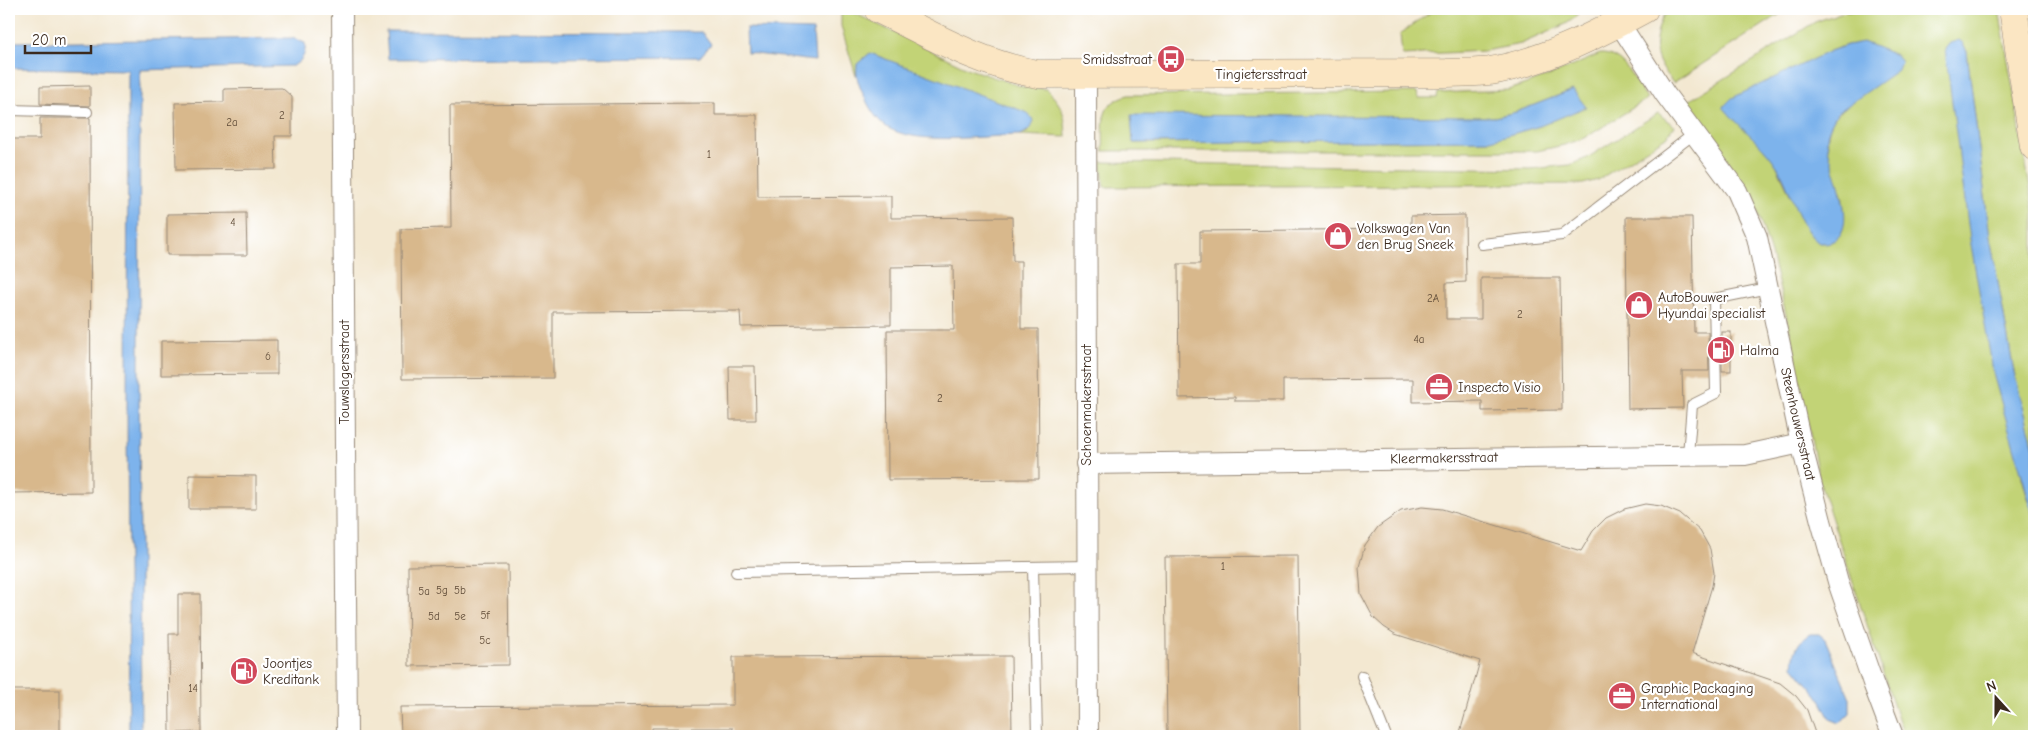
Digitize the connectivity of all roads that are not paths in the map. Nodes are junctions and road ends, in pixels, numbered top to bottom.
1 (342, 9) edge
2 (878, 9) edge
3 (1644, 9) edge
4 (2013, 9) edge
5 (1615, 15) edge
6 (1086, 74) junction
7 (9, 110) edge
8 (87, 112) dead end
9 (1695, 133) junction
10 (2034, 146) edge
11 (1482, 244) dead end
12 (1768, 288) junction
13 (1802, 443) junction
14 (1688, 455) junction
15 (1086, 464) junction
16 (1087, 566) junction
17 (1033, 567) junction
18 (736, 572) dead end
19 (1362, 676) dead end
20 (347, 736) edge
21 (1037, 736) edge
22 (1088, 736) edge
23 (1386, 736) edge
24 (1893, 736) edge

1 - 20 street, Touwslagersstraat
2 - 6 street, Tingietersstraat
3 - 5 street, Tingietersstraat
4 - 10 street
5 - 6 street, Tingietersstraat
5 - 9 street, Steenhouwersstraat
6 - 15 street, Schoenmakersstraat
7 - 8 lane
9 - 11 lane
9 - 12 street, Steenhouwersstraat
12 - 13 street, Steenhouwersstraat
12 - 14 lane
13 - 14 street, Kleermakersstraat
13 - 24 street, Steenhouwersstraat
14 - 15 street, Kleermakersstraat
15 - 16 street, Schoenmakersstraat
16 - 17 lane
16 - 22 street, Schoenmakersstraat
17 - 18 lane
17 - 21 lane
19 - 23 lane

